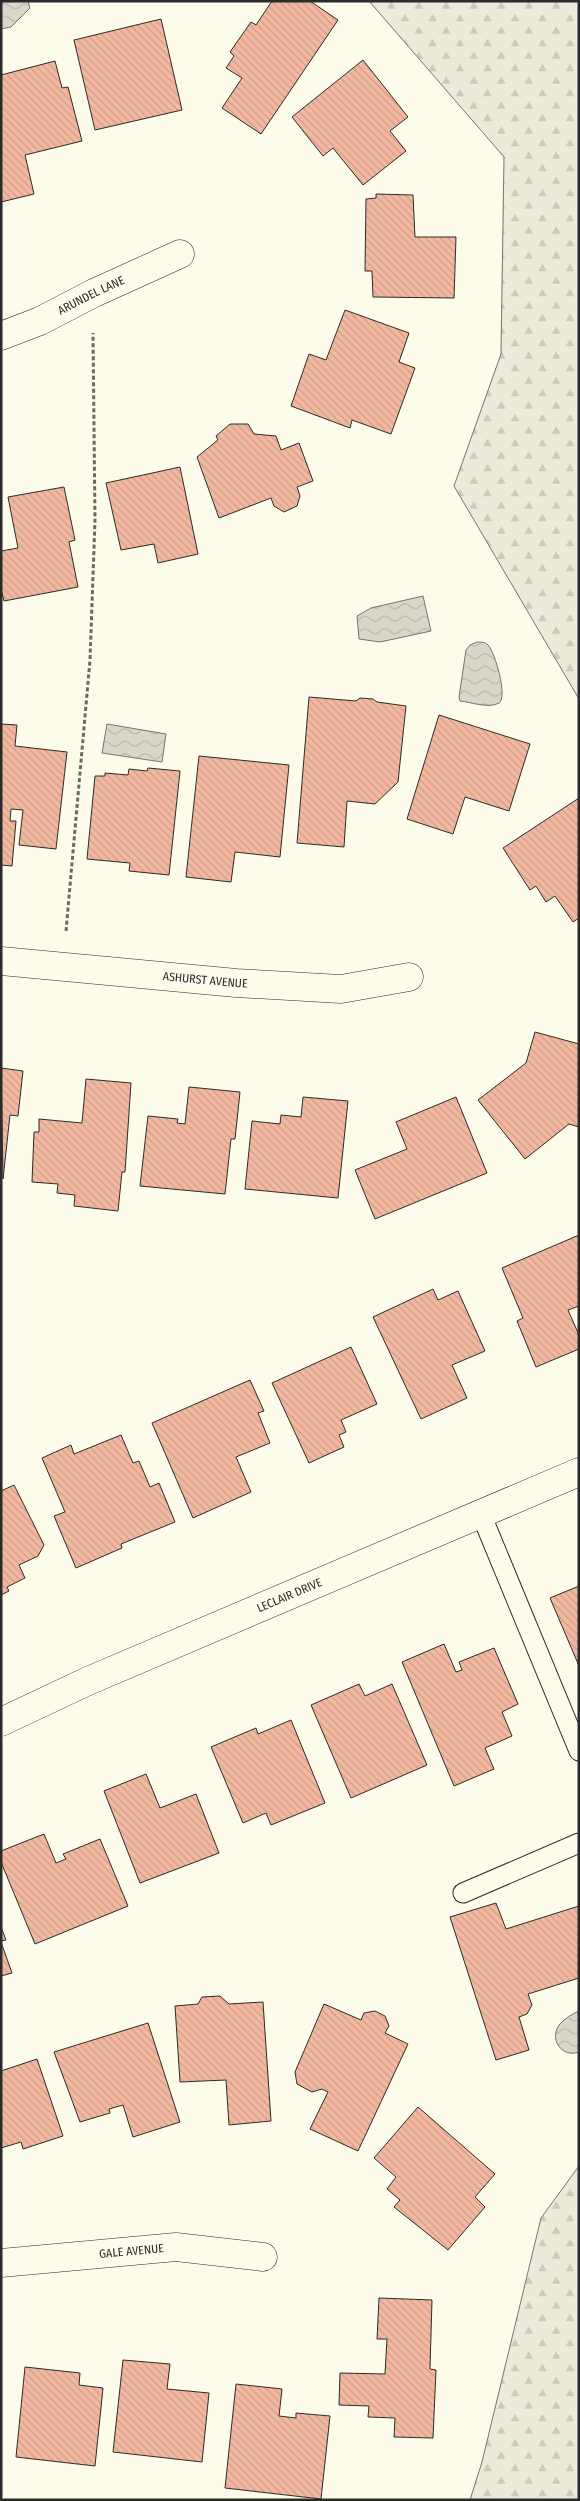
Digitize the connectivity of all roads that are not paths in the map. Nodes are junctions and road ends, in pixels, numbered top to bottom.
1 (180, 254) dead end
2 (1, 336) edge
3 (1, 961) edge
4 (410, 977) dead end
5 (579, 1472) edge
6 (481, 1514) junction
7 (1, 1722) edge
8 (579, 1751) edge
9 (579, 1843) edge
10 (463, 1893) dead end
11 (263, 2257) dead end
12 (1, 2263) edge

1 - 2 street, ARUNDEL LANE
3 - 4 street, ASHURST AVENUE
5 - 6 street, LECLAIR DRIVE
6 - 7 street, LECLAIR DRIVE
6 - 8 lane
9 - 10 lane
11 - 12 street, GALE AVENUE

